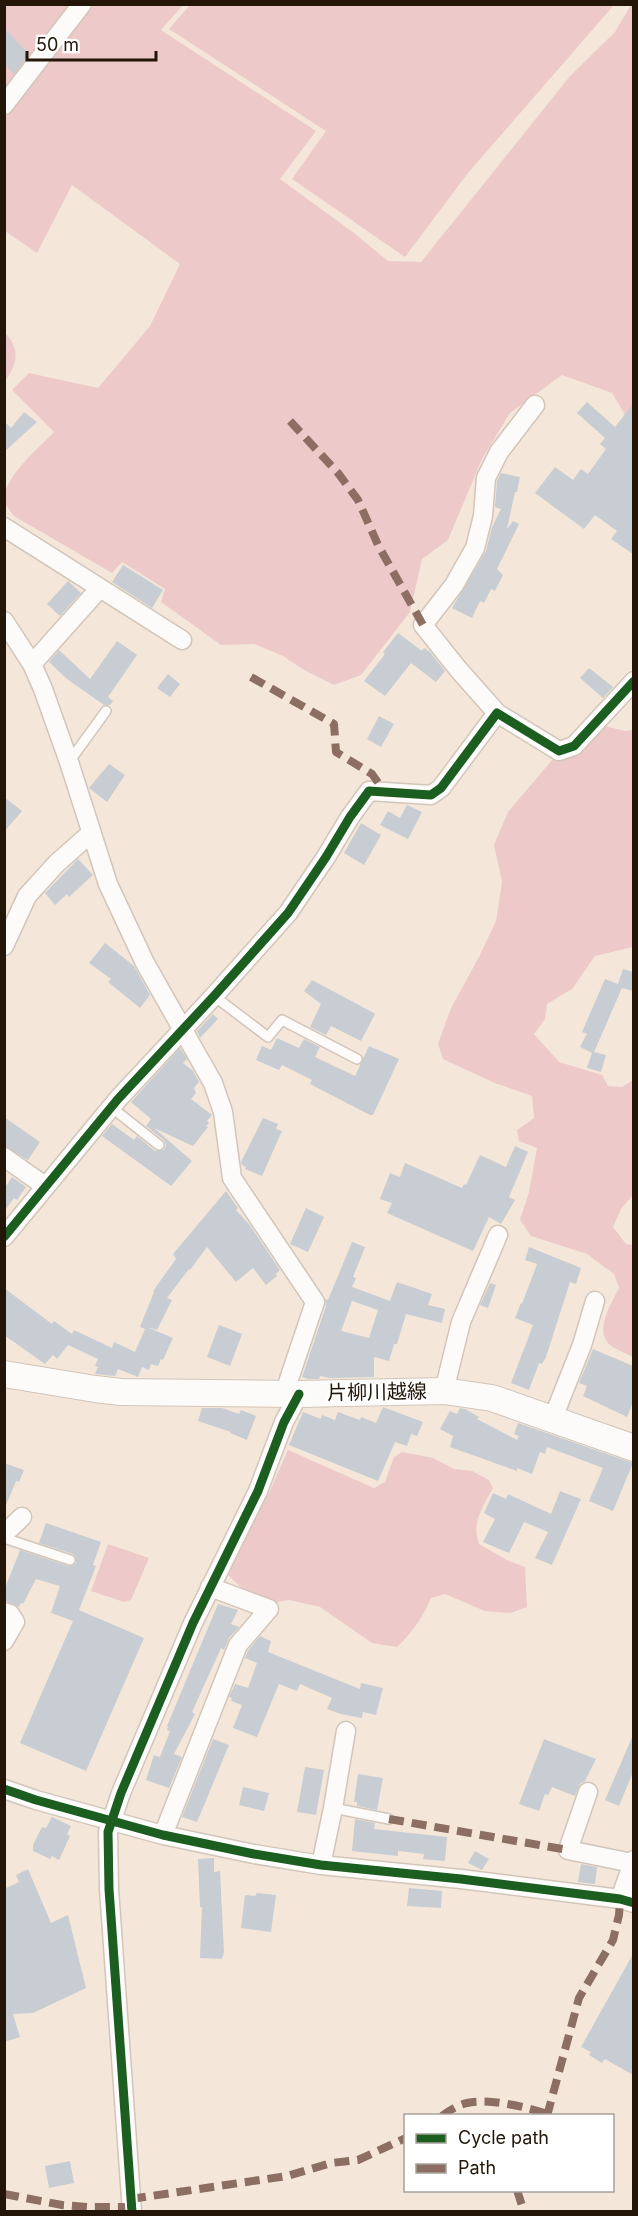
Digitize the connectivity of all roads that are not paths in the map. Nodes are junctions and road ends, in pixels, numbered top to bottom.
1 (82, 4) edge
2 (4, 105) edge
3 (535, 405) dead end
4 (4, 527) edge
5 (100, 588) junction
6 (4, 621) edge
7 (182, 640) dead end
8 (32, 664) junction
9 (633, 681) edge
10 (106, 711) dead end
11 (497, 712) junction
12 (69, 762) junction
13 (91, 834) junction
14 (4, 946) edge
15 (214, 996) junction
16 (183, 1029) junction
17 (357, 1059) dead end
18 (111, 1107) junction
19 (159, 1145) dead end
20 (4, 1157) edge
21 (45, 1186) junction
22 (6, 1231) edge
23 (498, 1235) dead end
24 (595, 1301) dead end
25 (4, 1374) edge
26 (444, 1391) junction
27 (291, 1394) junction
28 (553, 1418) junction
29 (633, 1448) edge
30 (22, 1517) dead end
31 (4, 1536) edge
32 (70, 1560) dead end
33 (210, 1587) junction
34 (4, 1612) edge
35 (4, 1641) edge
36 (345, 1731) dead end
37 (4, 1789) edge
38 (588, 1792) dead end
39 (333, 1808) junction
40 (389, 1819) dead end
41 (111, 1820) junction
42 (164, 1835) junction
43 (633, 1862) edge
44 (321, 1865) junction
45 (626, 1901) edge
46 (132, 2211) edge

1 - 2 street
3 - 11 street
4 - 5 street
5 - 7 street
5 - 8 street
6 - 8 street
8 - 12 street
9 - 11 street
10 - 12 lane
11 - 15 street
12 - 13 street
13 - 14 street
13 - 16 street
15 - 16 street
15 - 17 lane
16 - 18 street
16 - 27 street
18 - 19 lane
18 - 21 street
20 - 21 street
21 - 22 street
23 - 26 street
24 - 28 street
25 - 27 main road, 片柳川越線
26 - 27 main road, 片柳川越線
26 - 28 main road, 片柳川越線
27 - 33 street
28 - 29 main road, 片柳川越線
30 - 31 street
31 - 32 lane
33 - 41 street
33 - 42 street
34 - 35 street
36 - 39 street
37 - 41 street
38 - 43 street
39 - 40 lane
39 - 44 street
41 - 42 street
41 - 46 street
42 - 44 street
43 - 45 street
44 - 45 street

